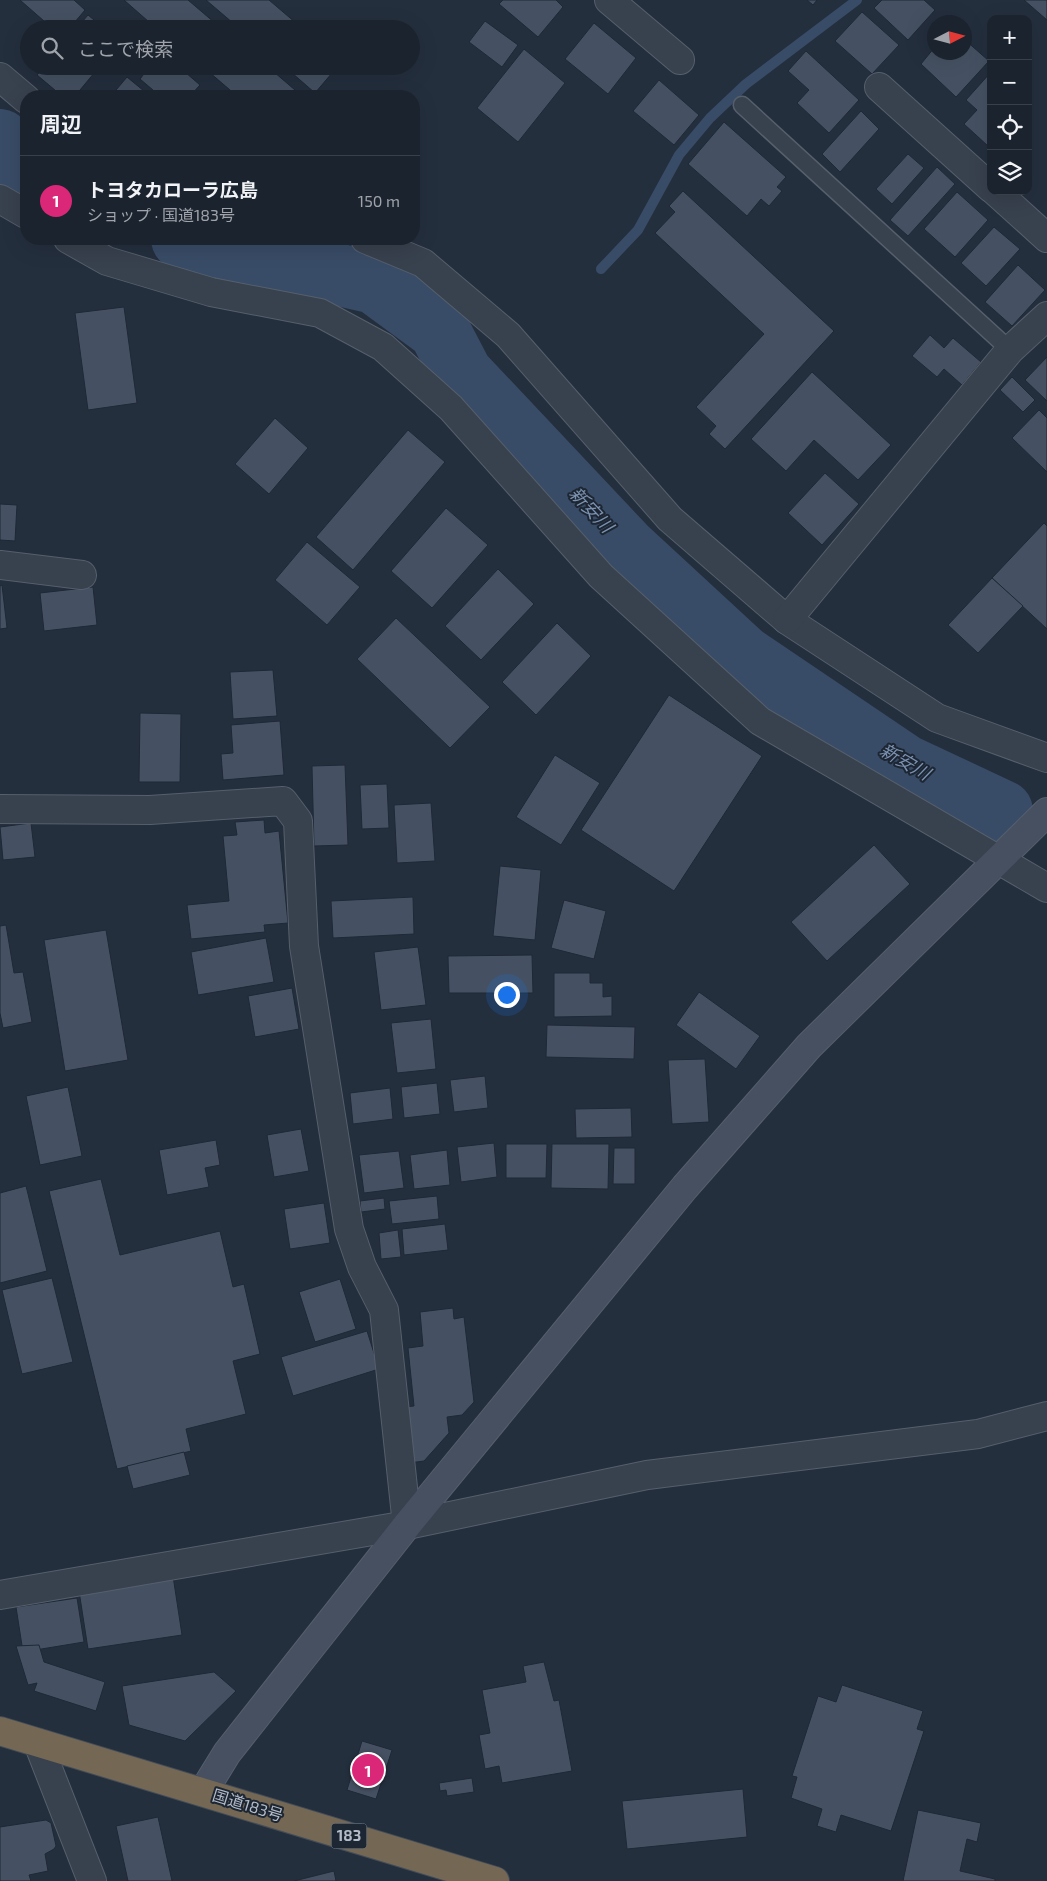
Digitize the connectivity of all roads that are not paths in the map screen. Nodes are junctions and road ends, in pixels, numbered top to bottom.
1 (609, 0) edge
2 (680, 60) dead end
3 (0, 77) edge
4 (879, 87) dead end
5 (20, 95) edge
6 (742, 106) dead end
7 (987, 184) edge
8 (999, 195) edge
9 (0, 199) edge
10 (20, 211) edge
11 (1047, 238) edge
12 (78, 245) edge
13 (380, 245) edge
14 (1047, 317) edge
15 (1010, 350) junction
16 (0, 565) edge
17 (82, 575) dead end
18 (787, 620) junction
19 (1047, 758) edge
20 (0, 809) edge
21 (1047, 812) edge
22 (997, 860) junction
23 (1047, 888) edge
24 (1047, 1416) edge
25 (407, 1525) junction
26 (0, 1595) edge
27 (0, 1730) edge
28 (38, 1743) junction
29 (203, 1792) junction
30 (92, 1881) edge
31 (495, 1881) edge

1 - 2 street
3 - 5 street
4 - 7 street
6 - 15 lane
8 - 11 street
9 - 10 street
12 - 22 street
13 - 18 street
14 - 15 street
15 - 18 street
16 - 17 street
18 - 19 street
20 - 25 street
21 - 22 street
22 - 23 street
22 - 25 street
24 - 25 street
25 - 26 street
25 - 29 street
27 - 28 highway, 国道183号 / 183
28 - 29 highway, 国道183号 / 183
28 - 30 street
29 - 31 highway, 国道183号 / 183

